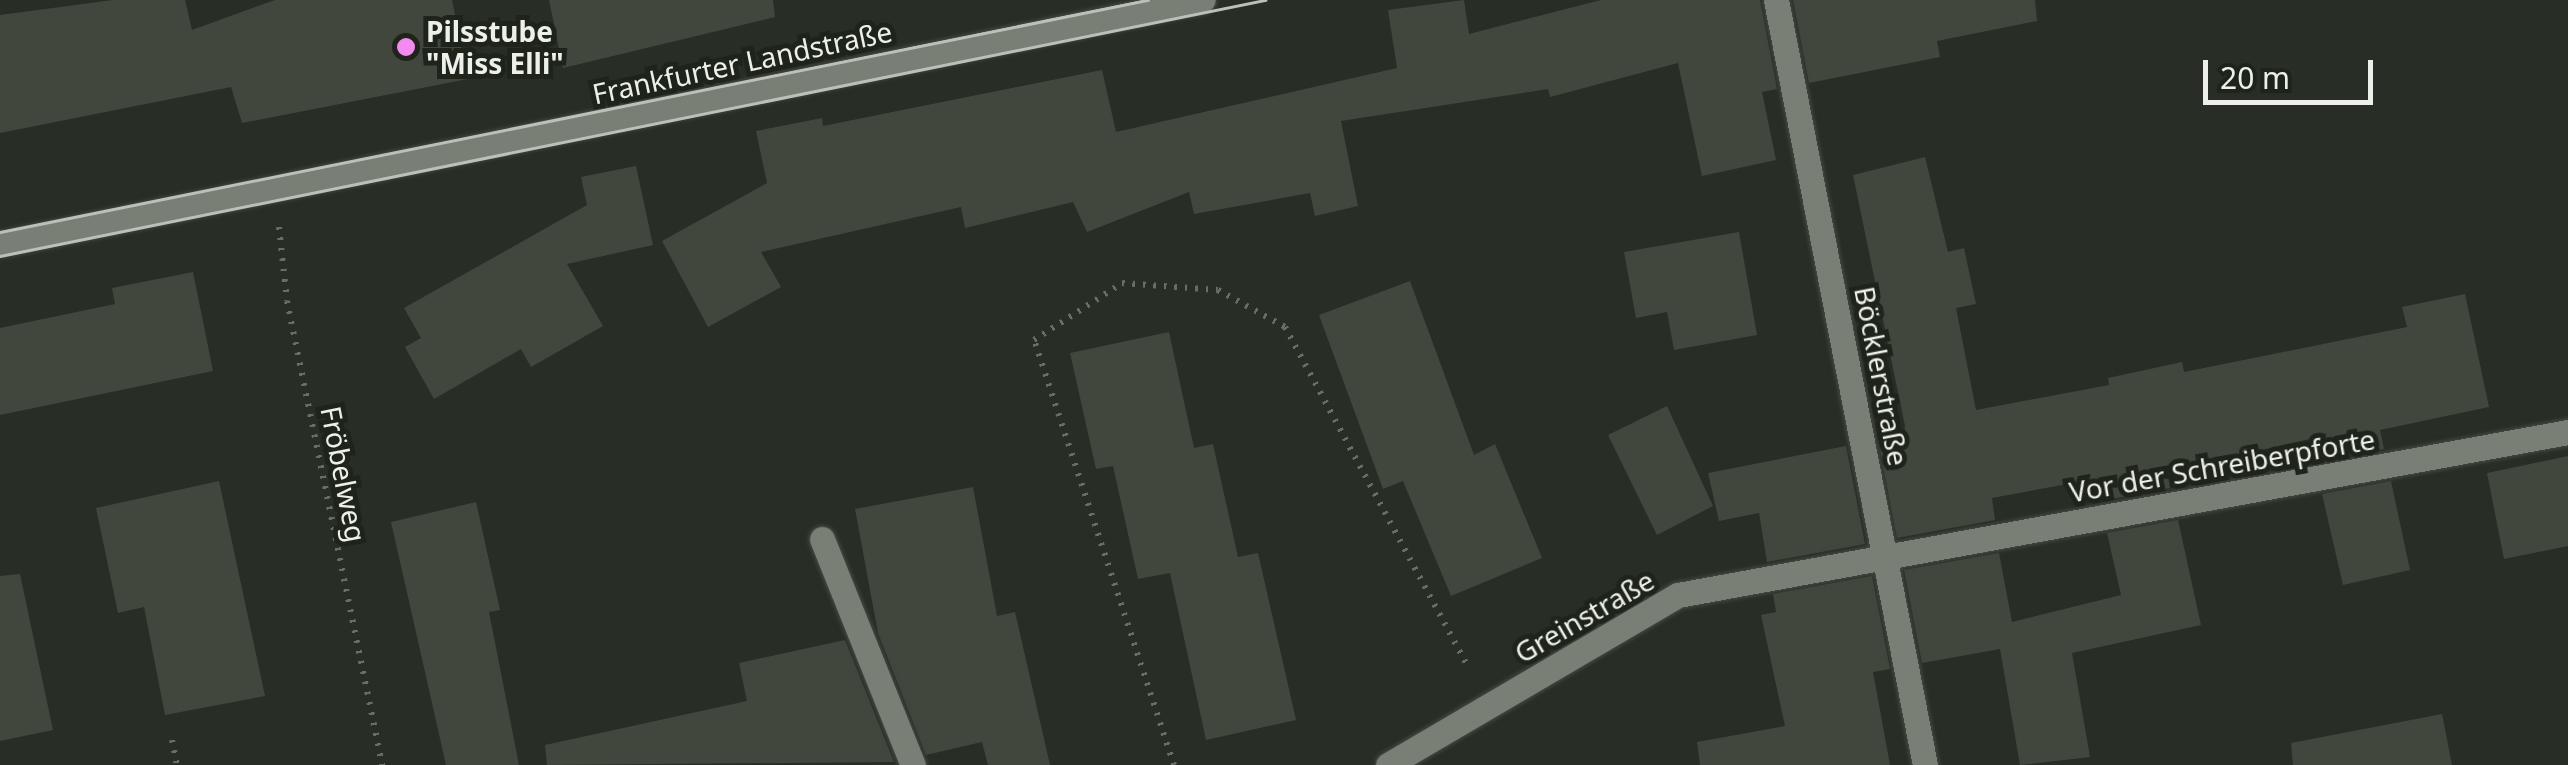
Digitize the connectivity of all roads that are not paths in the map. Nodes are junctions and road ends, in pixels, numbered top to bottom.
1 (1202, 0) edge
2 (1776, 0) edge
3 (0, 244) edge
4 (2568, 432) edge
5 (822, 539) dead end
6 (1888, 558) junction
7 (914, 765) edge
8 (1388, 765) edge
9 (1925, 765) edge

1 - 3 street, Frankfurter Landstraße
2 - 6 street, Böcklerstraße
4 - 6 street, Vor der Schreiberpforte
5 - 7 street
6 - 8 street, Greinstraße
6 - 9 street, Böcklerstraße

